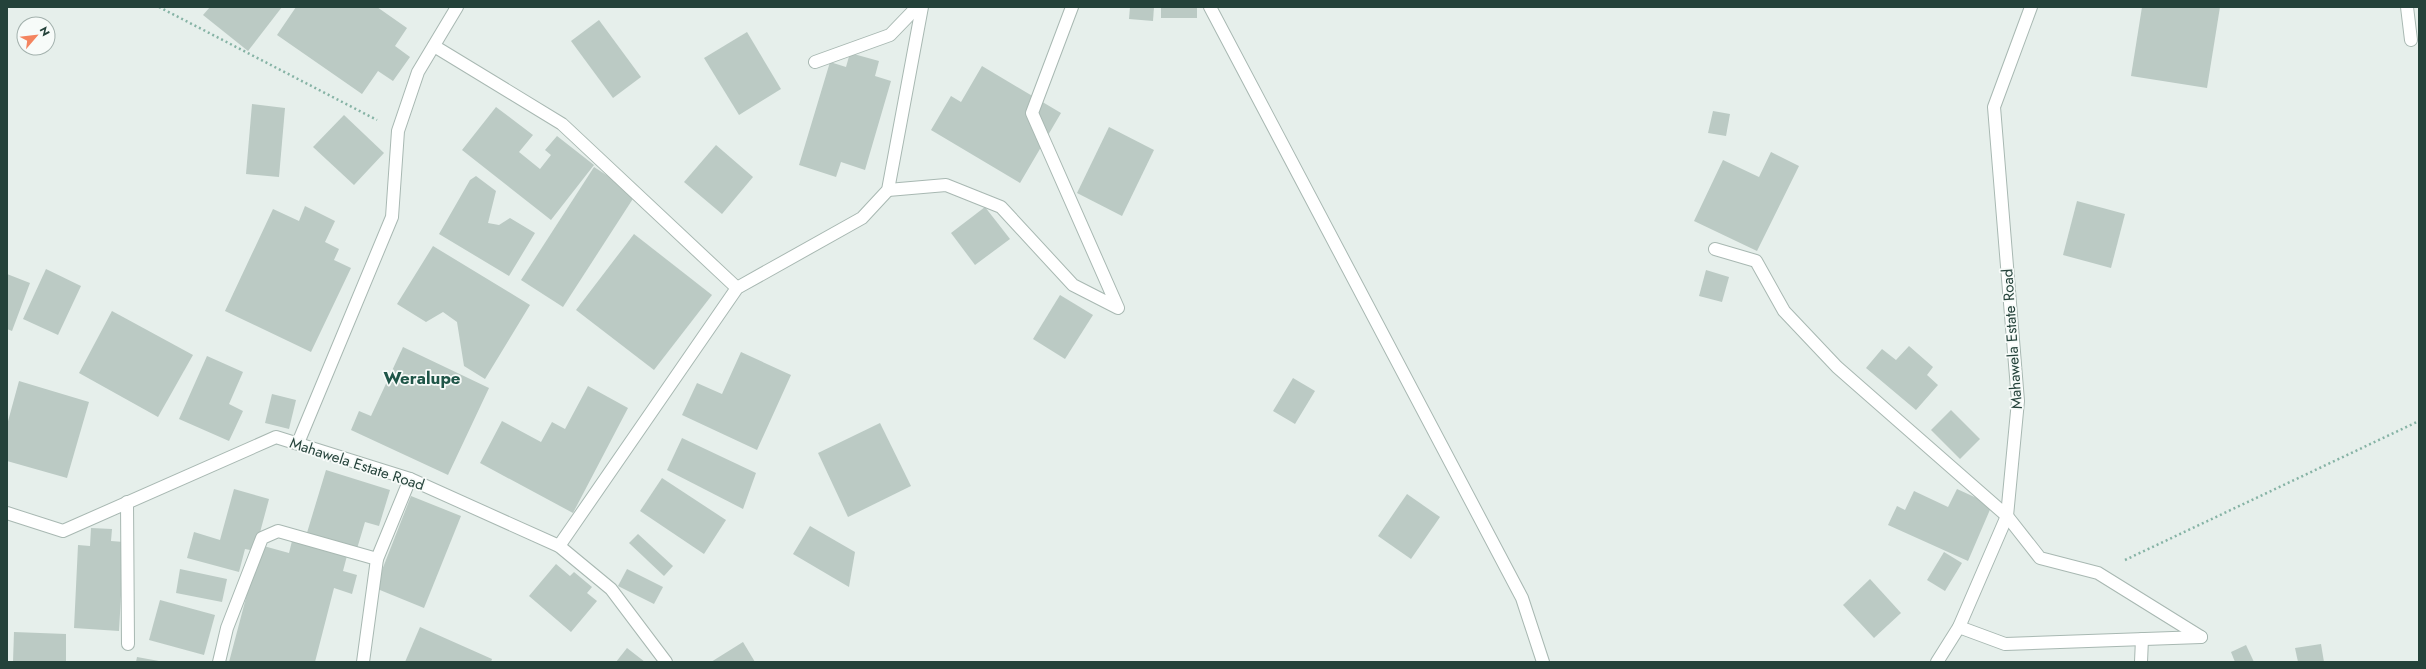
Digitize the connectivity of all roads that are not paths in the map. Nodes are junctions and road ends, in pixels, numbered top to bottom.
1 (457, 7) edge
2 (917, 7) edge
3 (922, 7) edge
4 (1072, 7) edge
5 (1210, 7) edge
6 (2032, 7) edge
7 (2407, 7) edge
8 (2411, 40) dead end
9 (434, 46) junction
10 (815, 62) dead end
11 (888, 190) junction
12 (1715, 249) dead end
13 (737, 288) junction
14 (298, 443) junction
15 (410, 479) junction
16 (127, 502) junction
17 (7, 513) edge
18 (2007, 516) junction
19 (559, 546) junction
20 (377, 559) junction
21 (1959, 627) junction
22 (2142, 639) junction
23 (128, 644) dead end
24 (219, 662) edge
25 (363, 662) edge
26 (666, 662) edge
27 (1543, 662) edge
28 (1937, 662) edge
29 (2141, 662) edge

1 - 9 street
2 - 10 street
3 - 11 street
4 - 11 street
5 - 27 street
6 - 18 street, Mahawela Estate Road
7 - 8 street
9 - 13 street
9 - 14 street
11 - 13 street
12 - 18 street
13 - 19 street
14 - 15 street, Mahawela Estate Road
14 - 16 street, Mahawela Estate Road
15 - 19 street, Mahawela Estate Road
15 - 20 street
16 - 17 street, Mahawela Estate Road
16 - 23 street
18 - 21 street, Mahawela Estate Road
18 - 22 street
19 - 26 street, Mahawela Estate Road
20 - 24 street
20 - 25 street
21 - 22 street
21 - 28 street, Mahawela Estate Road
22 - 29 street

